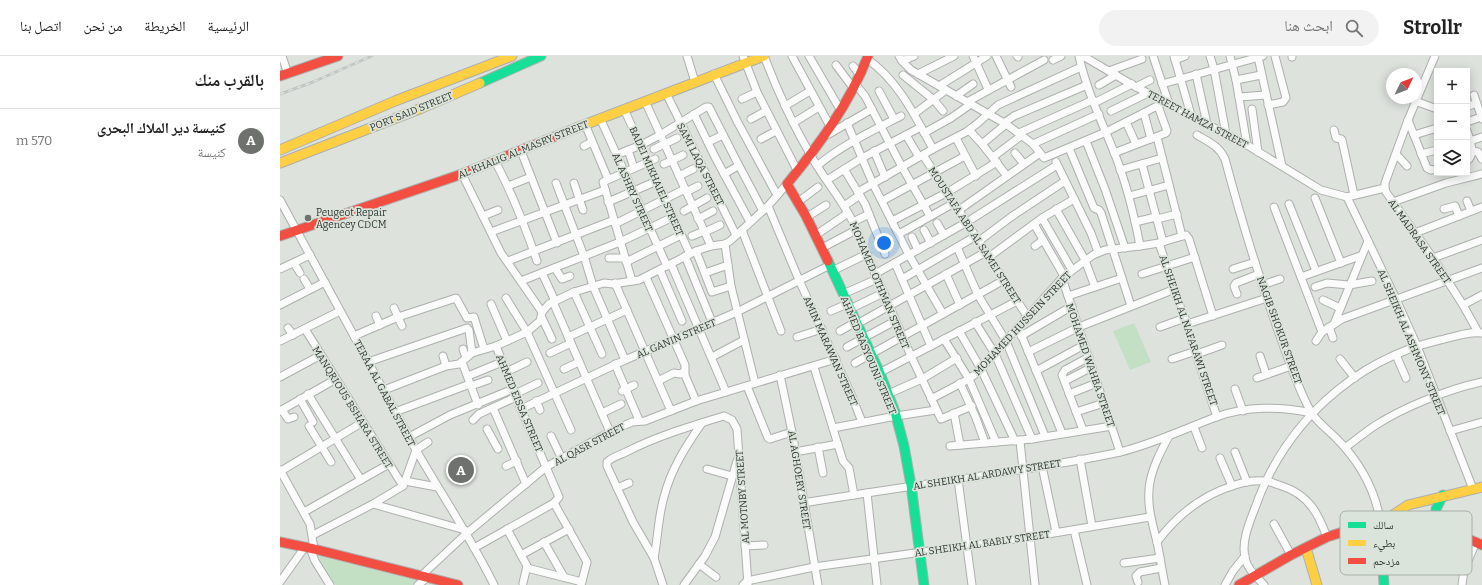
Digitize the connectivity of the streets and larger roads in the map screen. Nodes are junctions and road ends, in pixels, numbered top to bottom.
1 (282, 56) edge
2 (512, 56) edge
3 (541, 56) edge
4 (687, 56) edge
5 (764, 56) edge
6 (792, 56) edge
7 (809, 56) edge
8 (954, 56) edge
9 (987, 56) edge
10 (996, 56) edge
11 (1061, 56) edge
12 (1079, 56) edge
13 (1084, 56) edge
14 (1153, 56) edge
15 (1185, 56) edge
16 (1210, 56) edge
17 (1230, 56) edge
18 (1275, 56) edge
19 (1435, 56) edge
20 (334, 57) edge
21 (911, 57) edge
22 (1255, 57) edge
23 (867, 58) edge
24 (1174, 58) edge
25 (744, 59) edge
26 (900, 59) edge
27 (974, 59) edge
28 (1142, 59) dead end
29 (1044, 60) dead end
30 (1053, 60) dead end
31 (494, 63) junction
32 (1232, 64) junction
33 (836, 65) dead end
34 (853, 66) dead end
35 (1081, 67) junction
36 (1214, 69) junction
37 (911, 70) junction
38 (1113, 73) junction
39 (498, 74) junction
40 (714, 74) junction
41 (918, 74) junction
42 (1196, 74) junction
43 (284, 75) edge
44 (860, 75) junction
45 (903, 75) junction
46 (1262, 75) junction
47 (1007, 79) junction
48 (1180, 79) junction
49 (1150, 80) dead end
50 (1236, 80) junction
51 (696, 82) junction
52 (893, 82) junction
53 (973, 84) dead end
54 (1099, 84) dead end
55 (1162, 84) junction
56 (1087, 85) junction
57 (1134, 85) junction
58 (939, 86) junction
59 (855, 87) junction
60 (1011, 87) dead end
61 (1422, 87) edge
62 (988, 89) junction
63 (946, 90) junction
64 (810, 91) junction
65 (878, 91) dead end
66 (757, 92) junction
67 (414, 93) junction
68 (666, 93) junction
69 (1148, 93) junction
70 (1266, 95) junction
71 (1474, 95) dead end
72 (956, 96) junction
73 (1239, 97) junction
74 (742, 99) dead end
75 (934, 100) junction
76 (395, 101) junction
77 (645, 101) junction
78 (1093, 101) junction
79 (1476, 102) junction
80 (969, 103) junction
81 (1167, 103) junction
82 (1422, 103) edge
83 (1415, 104) edge
84 (1268, 105) junction
85 (1470, 105) edge
86 (785, 106) junction
87 (1158, 106) junction
88 (819, 107) junction
89 (422, 108) junction
90 (1434, 108) edge
91 (624, 109) junction
92 (872, 109) junction
93 (1252, 109) dead end
94 (766, 111) junction
95 (841, 111) junction
96 (943, 111) dead end
97 (1111, 111) dead end
98 (1144, 113) junction
99 (694, 114) junction
100 (914, 114) junction
101 (988, 114) junction
102 (1098, 114) junction
103 (405, 115) junction
104 (1191, 116) junction
105 (600, 118) junction
106 (1482, 118) edge
107 (751, 119) dead end
108 (1408, 120) junction
109 (1470, 121) edge
110 (680, 122) junction
111 (1126, 122) junction
112 (793, 123) junction
113 (847, 123) junction
114 (585, 124) junction
115 (1005, 124) junction
116 (1207, 124) junction
117 (881, 126) junction
118 (1434, 129) edge
119 (923, 130) junction
120 (969, 130) junction
121 (1334, 130) dead end
122 (776, 131) junction
123 (828, 132) junction
124 (1106, 132) junction
125 (906, 134) junction
126 (1021, 134) junction
127 (1226, 134) junction
128 (660, 135) junction
129 (723, 135) junction
130 (1197, 136) dead end
131 (1414, 136) junction
132 (1482, 137) edge
133 (677, 138) dead end
134 (956, 138) junction
135 (1154, 138) junction
136 (761, 139) dead end
137 (854, 140) junction
138 (1086, 141) junction
139 (1470, 141) edge
140 (592, 142) junction
141 (708, 142) junction
142 (889, 143) junction
143 (664, 144) junction
144 (982, 144) junction
145 (1033, 144) junction
146 (1136, 144) junction
147 (641, 145) junction
148 (1247, 145) junction
149 (584, 146) dead end
150 (1069, 148) junction
151 (933, 149) junction
152 (280, 150) edge
153 (628, 150) junction
154 (654, 150) dead end
155 (521, 151) junction
156 (874, 151) junction
157 (1434, 151) edge
158 (1114, 152) junction
159 (1258, 152) junction
160 (1015, 153) dead end
161 (1396, 154) junction
162 (1421, 154) junction
163 (616, 155) junction
164 (683, 155) dead end
165 (1053, 155) junction
166 (810, 156) junction
167 (921, 156) junction
168 (965, 156) junction
169 (1042, 156) junction
170 (1470, 156) edge
171 (862, 158) junction
172 (1162, 158) junction
173 (1482, 159) edge
174 (995, 160) junction
175 (495, 161) junction
176 (652, 161) junction
177 (672, 161) junction
178 (280, 163) edge
179 (664, 164) dead end
180 (1024, 164) junction
181 (1142, 164) junction
182 (1057, 165) junction
183 (738, 166) junction
184 (817, 166) junction
185 (1282, 166) junction
186 (1407, 166) dead end
187 (902, 167) junction
188 (634, 168) junction
189 (693, 169) dead end
190 (844, 169) junction
191 (1120, 170) junction
192 (1434, 170) edge
193 (624, 172) junction
194 (798, 172) junction
195 (934, 172) junction
196 (462, 174) junction
197 (724, 174) junction
198 (1482, 174) edge
199 (679, 176) junction
200 (976, 176) junction
201 (1007, 176) junction
202 (531, 177) junction
203 (885, 177) junction
204 (607, 180) junction
205 (827, 180) junction
206 (657, 181) junction
207 (1065, 181) junction
208 (556, 183) dead end
209 (574, 183) dead end
210 (787, 184) junction
211 (873, 184) junction
212 (912, 184) junction
213 (1169, 185) junction
214 (508, 186) junction
215 (698, 186) dead end
216 (818, 187) dead end
217 (1385, 188) junction
218 (605, 190) junction
219 (685, 190) junction
220 (633, 191) junction
221 (1149, 191) junction
222 (948, 192) junction
223 (859, 193) junction
224 (1354, 195) junction
225 (777, 196) junction
226 (1129, 196) junction
227 (1347, 197) junction
228 (707, 198) dead end
229 (1315, 198) dead end
230 (579, 199) junction
231 (665, 199) junction
232 (1074, 199) junction
233 (280, 200) edge
234 (882, 201) junction
235 (1467, 201) dead end
236 (608, 202) junction
237 (798, 202) junction
238 (1393, 202) junction
239 (954, 203) junction
240 (1289, 204) dead end
241 (565, 205) junction
242 (826, 205) dead end
243 (924, 205) junction
244 (693, 206) junction
245 (844, 206) junction
246 (1274, 207) dead end
247 (1482, 207) edge
248 (765, 208) junction
249 (1056, 209) junction
250 (1444, 209) dead end
251 (498, 210) dead end
252 (582, 210) dead end
253 (959, 210) junction
254 (641, 211) junction
255 (713, 211) dead end
256 (545, 212) junction
257 (684, 212) dead end
258 (1471, 212) junction
259 (848, 213) junction
260 (869, 214) junction
261 (1177, 214) junction
262 (483, 216) junction
263 (930, 216) junction
264 (1459, 216) junction
265 (673, 217) junction
266 (807, 217) junction
267 (1042, 218) junction
268 (1156, 218) junction
269 (698, 219) junction
270 (522, 220) junction
271 (892, 221) junction
272 (614, 222) junction
273 (750, 222) junction
274 (853, 222) junction
275 (967, 222) junction
276 (1135, 222) junction
277 (937, 223) dead end
278 (1034, 224) junction
279 (720, 225) dead end
280 (650, 228) junction
281 (296, 230) junction
282 (742, 230) junction
283 (856, 230) junction
284 (924, 230) dead end
285 (491, 232) junction
286 (704, 232) junction
287 (1415, 233) junction
288 (899, 234) junction
289 (576, 235) junction
290 (681, 235) junction
291 (736, 235) junction
292 (816, 235) junction
293 (944, 235) junction
294 (280, 236) edge
295 (692, 236) dead end
296 (1182, 236) junction
297 (912, 237) dead end
298 (1053, 238) junction
299 (977, 239) junction
300 (1482, 240) edge
301 (1368, 241) junction
302 (557, 242) junction
303 (620, 242) junction
304 (931, 242) junction
305 (1161, 242) junction
306 (1045, 243) junction
307 (725, 244) junction
308 (711, 246) junction
309 (1035, 246) dead end
310 (1140, 246) junction
311 (658, 247) junction
312 (957, 247) junction
313 (822, 248) junction
314 (1113, 248) junction
315 (1125, 248) junction
316 (918, 250) junction
317 (534, 251) junction
318 (1098, 252) junction
319 (690, 254) junction
320 (867, 254) junction
321 (885, 254) dead end
322 (987, 254) junction
323 (310, 255) junction
324 (909, 255) junction
325 (584, 256) junction
326 (1360, 256) junction
327 (1195, 257) junction
328 (609, 258) dead end
329 (1433, 258) junction
330 (625, 260) junction
331 (1085, 260) junction
332 (508, 261) junction
333 (537, 261) dead end
334 (1255, 262) junction
335 (294, 263) junction
336 (895, 263) junction
337 (1341, 263) junction
338 (965, 264) junction
339 (669, 265) junction
340 (728, 265) junction
341 (1167, 266) junction
342 (556, 268) junction
343 (831, 268) junction
344 (1482, 268) edge
345 (280, 269) edge
346 (660, 270) junction
347 (918, 270) junction
348 (1072, 270) junction
349 (1233, 270) dead end
350 (1316, 271) junction
351 (542, 273) junction
352 (704, 273) junction
353 (946, 274) junction
354 (1142, 274) dead end
355 (1259, 274) junction
356 (570, 276) dead end
357 (876, 276) junction
358 (646, 277) junction
359 (1063, 277) junction
360 (1301, 277) junction
361 (1122, 278) junction
362 (902, 279) junction
363 (1280, 279) dead end
364 (799, 280) junction
365 (1004, 280) junction
366 (521, 281) junction
367 (632, 281) junction
368 (1372, 281) dead end
369 (1448, 281) junction
370 (325, 282) junction
371 (615, 283) junction
372 (926, 285) junction
373 (1262, 285) junction
374 (1349, 285) junction
375 (593, 286) junction
376 (731, 286) junction
377 (1095, 287) junction
378 (1315, 287) dead end
379 (310, 289) junction
380 (1175, 289) junction
381 (574, 292) junction
382 (883, 293) junction
383 (843, 294) junction
384 (1237, 294) dead end
385 (909, 295) junction
386 (978, 295) junction
387 (1482, 295) edge
388 (768, 296) junction
389 (1068, 296) junction
390 (506, 298) dead end
391 (1266, 298) junction
392 (1396, 299) junction
393 (1017, 300) junction
394 (1323, 300) dead end
395 (554, 301) junction
396 (492, 304) dead end
397 (280, 305) edge
398 (960, 305) junction
399 (1463, 305) junction
400 (849, 306) junction
401 (889, 306) junction
402 (1072, 306) junction
403 (1131, 306) junction
404 (394, 308) dead end
405 (1340, 308) junction
406 (627, 310) junction
407 (340, 311) junction
408 (831, 311) dead end
409 (737, 312) junction
410 (943, 314) junction
411 (542, 315) junction
412 (990, 315) junction
413 (376, 316) dead end
414 (1027, 316) junction
415 (1213, 316) junction
416 (398, 317) junction
417 (467, 318) junction
418 (607, 319) junction
419 (682, 321) dead end
420 (1186, 321) junction
421 (712, 322) junction
422 (895, 322) junction
423 (975, 322) junction
424 (856, 323) junction
425 (380, 325) junction
426 (402, 326) dead end
427 (922, 326) junction
428 (1332, 326) junction
429 (589, 327) junction
430 (1018, 327) junction
431 (1079, 327) junction
432 (1160, 327) dead end
433 (288, 328) dead end
434 (468, 328) junction
435 (699, 328) junction
436 (305, 329) junction
437 (822, 329) junction
438 (840, 330) dead end
439 (781, 331) dead end
440 (959, 331) junction
441 (527, 332) junction
442 (1322, 332) junction
443 (1480, 333) edge
444 (293, 335) junction
445 (354, 336) junction
446 (1022, 336) junction
447 (797, 337) dead end
448 (902, 337) junction
449 (1334, 338) dead end
450 (552, 339) dead end
451 (673, 339) junction
452 (864, 339) junction
453 (944, 339) junction
454 (570, 340) junction
455 (744, 340) junction
456 (280, 341) edge
457 (507, 341) junction
458 (1006, 341) junction
459 (1316, 341) dead end
460 (1084, 345) junction
461 (1222, 345) dead end
462 (496, 346) junction
463 (931, 346) junction
464 (1416, 346) junction
465 (847, 347) dead end
466 (463, 349) dead end
467 (484, 349) junction
468 (645, 351) junction
469 (472, 352) junction
470 (1028, 352) junction
471 (1196, 352) junction
472 (550, 353) dead end
473 (602, 354) dead end
474 (995, 354) junction
475 (321, 355) junction
476 (870, 355) junction
477 (1396, 355) junction
478 (443, 356) dead end
479 (910, 356) junction
480 (1260, 356) dead end
481 (712, 357) junction
482 (957, 358) junction
483 (1089, 358) junction
484 (836, 359) junction
485 (1172, 359) dead end
486 (1340, 359) dead end
487 (464, 360) junction
488 (625, 360) junction
489 (368, 362) junction
490 (502, 362) junction
491 (527, 362) dead end
492 (579, 362) junction
493 (855, 363) dead end
494 (615, 364) junction
495 (1291, 366) junction
496 (814, 367) junction
497 (1092, 367) junction
498 (445, 369) junction
499 (564, 369) dead end
500 (981, 369) junction
501 (1036, 371) junction
502 (506, 372) junction
503 (684, 372) junction
504 (879, 373) junction
505 (1266, 374) junction
506 (780, 375) junction
507 (468, 376) junction
508 (280, 377) edge
509 (586, 377) junction
510 (1064, 378) junction
511 (1257, 378) dead end
512 (1354, 378) junction
513 (1406, 378) dead end
514 (336, 379) junction
515 (922, 379) junction
516 (969, 379) junction
517 (488, 380) dead end
518 (658, 381) junction
519 (1482, 382) edge
520 (538, 383) dead end
521 (1097, 383) junction
522 (755, 384) junction
523 (960, 384) junction
524 (471, 385) junction
525 (634, 385) dead end
526 (747, 386) junction
527 (1235, 389) dead end
528 (384, 390) junction
529 (624, 390) junction
530 (726, 392) junction
531 (554, 393) junction
532 (308, 394) junction
533 (515, 394) junction
534 (888, 394) junction
535 (1069, 394) junction
536 (1437, 396) junction
537 (300, 399) junction
538 (931, 399) junction
539 (696, 401) junction
540 (536, 402) junction
541 (1104, 403) junction
542 (621, 404) dead end
543 (477, 405) junction
544 (972, 406) junction
545 (493, 408) junction
546 (521, 409) junction
547 (281, 410) edge
548 (540, 410) dead end
549 (936, 410) junction
550 (671, 411) junction
551 (1243, 411) junction
552 (396, 412) junction
553 (1076, 412) junction
554 (602, 413) junction
555 (954, 413) junction
556 (1312, 413) junction
557 (479, 414) junction
558 (896, 416) junction
559 (294, 417) dead end
560 (1218, 417) junction
561 (473, 420) dead end
562 (639, 420) junction
563 (363, 422) junction
564 (862, 422) junction
565 (1482, 422) edge
566 (702, 423) junction
567 (1112, 426) junction
568 (1194, 427) junction
569 (833, 428) junction
570 (487, 429) dead end
571 (571, 430) dead end
572 (1083, 430) junction
573 (1450, 430) junction
574 (610, 432) junction
575 (792, 432) junction
576 (1062, 434) junction
577 (551, 436) dead end
578 (1045, 436) junction
579 (1169, 436) junction
580 (409, 437) junction
581 (335, 439) junction
582 (507, 439) junction
583 (1032, 439) junction
584 (1018, 441) junction
585 (428, 442) dead end
586 (996, 442) junction
587 (985, 443) junction
588 (838, 444) junction
589 (960, 445) junction
590 (950, 446) dead end
591 (322, 447) junction
592 (818, 447) junction
593 (1346, 447) junction
594 (1202, 448) dead end
595 (416, 450) junction
596 (795, 452) junction
597 (1120, 452) junction
598 (1235, 452) dead end
599 (739, 457) junction
600 (1220, 458) dead end
601 (562, 459) junction
602 (1080, 459) junction
603 (517, 461) junction
604 (331, 462) dead end
605 (389, 464) junction
606 (506, 466) dead end
607 (1042, 466) junction
608 (546, 467) junction
609 (707, 469) dead end
610 (1022, 470) junction
611 (280, 471) edge
612 (823, 473) dead end
613 (732, 476) junction
614 (958, 479) junction
615 (361, 480) junction
616 (1266, 481) junction
617 (1247, 482) junction
618 (404, 483) junction
619 (629, 483) dead end
620 (526, 484) junction
621 (910, 486) junction
622 (1232, 486) junction
623 (437, 487) junction
624 (617, 488) junction
625 (1478, 488) edge
626 (867, 493) junction
627 (854, 495) junction
628 (1443, 496) junction
629 (554, 503) junction
630 (803, 503) junction
631 (373, 504) junction
632 (1378, 511) edge
633 (1398, 511) edge
634 (1435, 511) edge
635 (304, 512) junction
636 (1150, 517) junction
637 (1274, 524) dead end
638 (1092, 526) junction
639 (569, 528) junction
640 (507, 529) junction
641 (1074, 530) junction
642 (466, 531) junction
643 (1056, 532) junction
644 (1340, 533) edge
645 (313, 534) junction
646 (1030, 537) junction
647 (1327, 537) junction
648 (280, 538) edge
649 (544, 542) junction
650 (1157, 542) junction
651 (280, 543) edge
652 (1479, 544) edge
653 (764, 545) dead end
654 (968, 545) junction
655 (745, 546) junction
656 (310, 548) junction
657 (474, 548) junction
658 (1306, 548) junction
659 (920, 552) junction
660 (521, 555) junction
661 (1291, 555) junction
662 (1245, 556) junction
663 (1472, 556) edge
664 (654, 558) junction
665 (874, 558) junction
666 (1160, 558) junction
667 (1124, 563) dead end
668 (699, 564) junction
669 (814, 567) junction
670 (527, 568) junction
671 (1161, 568) junction
672 (1383, 575) edge
673 (1463, 575) edge
674 (424, 576) junction
675 (1256, 576) junction
676 (564, 577) junction
677 (716, 577) dead end
678 (280, 582) edge
679 (1138, 582) dead end
680 (523, 583) dead end
681 (582, 584) edge
682 (746, 584) edge
683 (330, 585) edge
684 (418, 585) edge
685 (458, 585) edge
686 (494, 585) edge
687 (663, 585) edge
688 (684, 585) edge
689 (818, 585) edge
690 (877, 585) edge
691 (924, 585) edge
692 (972, 585) edge
693 (1035, 585) edge
694 (1087, 585) edge
695 (1165, 585) edge
696 (1225, 585) edge
697 (1239, 585) edge
698 (1264, 585) edge
699 (1317, 585) edge
700 (1384, 585) edge
701 (1462, 585) edge

1 - 43 street
2 - 31 street, PORT SAID STREET
3 - 39 street, PORT SAID STREET
4 - 51 street
5 - 25 street, AL KHALIG AL MASRY STREET
5 - 86 street, MOHAMED OTHMAN STREET
6 - 64 street
7 - 95 street
8 - 41 street
9 - 27 street
10 - 47 street
11 - 30 street
12 - 35 street
13 - 38 street, TEREET HAMZA STREET
14 - 55 street
15 - 24 street
16 - 36 street
17 - 32 street
18 - 84 street
19 - 61 street, AL MADRASA STREET
20 - 43 street
21 - 26 street
22 - 32 street
22 - 46 street
23 - 44 street
23 - 52 street
24 - 48 street
25 - 40 street, AL KHALIG AL MASRY STREET
25 - 66 street
26 - 37 street
27 - 58 street
27 - 62 street
28 - 38 street
29 - 47 street
31 - 39 street
31 - 67 street, PORT SAID STREET
32 - 36 street
32 - 50 street
33 - 59 street
34 - 44 street
35 - 56 street
35 - 101 street
36 - 42 street
36 - 127 street
37 - 41 street
37 - 45 street
38 - 54 street
38 - 57 street, TEREET HAMZA STREET
39 - 89 street, PORT SAID STREET
40 - 51 street, AL KHALIG AL MASRY STREET
40 - 225 street
41 - 58 street
42 - 48 street
42 - 116 street
44 - 59 street
45 - 52 street
45 - 75 street
46 - 50 street
46 - 70 street
47 - 60 street
47 - 62 street
48 - 55 street
48 - 104 street
49 - 57 street
50 - 73 street
51 - 68 street, AL KHALIG AL MASRY STREET
52 - 100 street
53 - 72 street
55 - 81 street
56 - 78 street
56 - 115 street
57 - 69 street, TEREET HAMZA STREET
57 - 78 street
58 - 63 street
59 - 92 street
59 - 95 street
62 - 80 street
63 - 72 street
63 - 75 street
64 - 86 street
64 - 88 street
65 - 117 street
66 - 74 street
66 - 94 street
67 - 76 street, PORT SAID STREET
67 - 89 street
68 - 77 street, AL KHALIG AL MASRY STREET
68 - 110 street, SAMI LAQA STREET
69 - 81 street, TEREET HAMZA STREET
69 - 97 street
70 - 73 street
70 - 84 street
71 - 79 street
72 - 80 street
73 - 148 street
75 - 96 street
75 - 100 street
76 - 103 street
76 - 152 street, PORT SAID STREET
77 - 91 street, AL KHALIG AL MASRY STREET
77 - 128 street
78 - 102 street
78 - 126 street
79 - 85 street
79 - 106 street
80 - 101 street
80 - 119 street
81 - 87 street
81 - 104 street, TEREET HAMZA STREET
82 - 90 street
83 - 108 street, AL MADRASA STREET
84 - 185 street
86 - 112 street, MOHAMED OTHMAN STREET
87 - 98 street
87 - 135 street
88 - 112 street
88 - 123 street
89 - 103 street, PORT SAID STREET
91 - 105 street, AL KHALIG AL MASRY STREET
91 - 147 street, BADEI MIKHAIEL STREET
92 - 113 street
92 - 117 street
93 - 159 street
94 - 107 street
94 - 122 street
95 - 123 street
98 - 111 street
98 - 135 street
99 - 110 street
99 - 129 street, AMIN MARAWAN STREET
99 - 141 street
100 - 119 street
101 - 115 street
101 - 120 street
102 - 124 street
102 - 145 street
103 - 178 street, PORT SAID STREET
104 - 116 street, TEREET HAMZA STREET
105 - 114 street, AL KHALIG AL MASRY STREET
105 - 163 street, AL ASHRY STREET
106 - 109 street
108 - 131 street
108 - 161 street, AL MADRASA STREET
110 - 128 street
110 - 291 street, SAMI LAQA STREET
111 - 124 street
111 - 146 street
112 - 166 street, MOHAMED OTHMAN STREET
113 - 123 street
113 - 137 street
114 - 140 street
114 - 155 street, AL KHALIG AL MASRY STREET
115 - 126 street
115 - 144 street
116 - 127 street, TEREET HAMZA STREET
117 - 137 street
117 - 142 street
118 - 131 street
119 - 125 street
119 - 151 street
120 - 134 street
120 - 144 street
121 - 224 street
122 - 136 street
122 - 194 street
123 - 166 street
124 - 138 street
124 - 158 street
125 - 142 street
125 - 167 street, MOUSTAFA ABD AL SAMEI STREET
126 - 145 street
126 - 174 street
127 - 148 street, TEREET HAMZA STREET
128 - 143 street
128 - 147 street
129 - 141 street
129 - 183 street, AMIN MARAWAN STREET
130 - 334 street, NAGIB SHOKUR STREET
131 - 162 street
132 - 139 street
133 - 143 street
134 - 151 street
134 - 168 street
135 - 146 street
135 - 172 street
137 - 171 street
137 - 184 street
138 - 150 street
138 - 315 street
140 - 149 street
140 - 204 street
141 - 197 street
142 - 156 street
142 - 187 street
143 - 154 street
143 - 177 street
144 - 174 street
145 - 169 street
146 - 158 street
147 - 153 street
147 - 176 street, BADEI MIKHAIEL STREET
148 - 159 street, TEREET HAMZA STREET
150 - 165 street
150 - 314 street
151 - 167 street
153 - 163 street
153 - 188 street
155 - 175 street, AL KHALIG AL MASRY STREET
155 - 202 street
156 - 171 street
156 - 203 street
157 - 162 street
158 - 191 street
159 - 185 street, TEREET HAMZA STREET
160 - 180 street
161 - 186 street
161 - 217 street, AL MADRASA STREET
162 - 192 street
163 - 193 street, AL ASHRY STREET
164 - 177 street
165 - 169 street
165 - 182 street
166 - 184 street, MOHAMED OTHMAN STREET
166 - 194 street
167 - 187 street
167 - 195 street, MOUSTAFA ABD AL SAMEI STREET
168 - 195 street
168 - 200 street
169 - 180 street
170 - 173 street
171 - 190 street
171 - 211 street
172 - 181 street
172 - 213 street
174 - 200 street
174 - 201 street
175 - 196 street, AL KHALIG AL MASRY STREET
175 - 214 street
176 - 188 street
176 - 206 street, BADEI MIKHAIEL STREET
177 - 179 street
177 - 199 street
180 - 201 street
181 - 191 street
181 - 221 street, AL SHEIKH AL NAFARAWI STREET
182 - 207 street
182 - 275 street
183 - 197 street
183 - 248 street, AMIN MARAWAN STREET
184 - 205 street, MOHAMED OTHMAN STREET
185 - 227 street, TEREET HAMZA STREET
187 - 203 street
187 - 212 street
188 - 193 street
189 - 199 street
190 - 205 street
190 - 223 street
191 - 226 street
193 - 204 street
193 - 220 street, AL ASHRY STREET
194 - 210 street
195 - 212 street
195 - 222 street, MOUSTAFA ABD AL SAMEI STREET
196 - 262 street
196 - 281 street, AL KHALIG AL MASRY STREET
197 - 273 street
198 - 238 street
199 - 219 street
200 - 222 street
201 - 253 street
202 - 214 street
202 - 256 street
203 - 211 street
204 - 218 street
205 - 245 street, MOHAMED OTHMAN STREET
206 - 220 street
206 - 231 street, BADEI MIKHAIEL STREET
207 - 232 street
207 - 299 street
208 - 241 street
209 - 230 street
210 - 225 street
210 - 237 street, AHMED BASYOUNI STREET
211 - 223 street
211 - 234 street
212 - 234 street
212 - 243 street
213 - 221 street
213 - 261 street
214 - 270 street
215 - 219 street
216 - 237 street
217 - 224 street
217 - 238 street, AL MADRASA STREET
218 - 230 street
218 - 236 street
219 - 231 street
219 - 244 street
220 - 236 street
220 - 254 street, AL ASHRY STREET
221 - 226 street
221 - 268 street, AL SHEIKH AL NAFARAWI STREET
222 - 239 street, MOUSTAFA ABD AL SAMEI STREET
222 - 243 street
223 - 245 street
223 - 260 street
224 - 227 street
225 - 248 street
226 - 276 street
227 - 301 street, AL SHEIKH AL ASHMONY STREET
228 - 244 street
229 - 337 street
230 - 241 street
230 - 252 street
231 - 254 street
231 - 265 street, BADEI MIKHAIEL STREET
232 - 249 street
232 - 318 street
233 - 281 street, TERAA AL GABAL STREET
234 - 271 street
235 - 258 street
236 - 272 street
237 - 266 street, AHMED BASYOUNI STREET
238 - 287 street, AL MADRASA STREET
239 - 253 street, MOUSTAFA ABD AL SAMEI STREET
239 - 263 street
240 - 350 street
241 - 256 street
241 - 289 street
242 - 266 street
243 - 263 street
243 - 271 street
244 - 257 street
244 - 269 street
245 - 259 street, MOHAMED OTHMAN STREET
246 - 360 street
247 - 258 street
248 - 273 street
248 - 364 street, AMIN MARAWAN STREET
249 - 267 street
249 - 331 street
250 - 264 street
251 - 262 street
253 - 275 street, MOUSTAFA ABD AL SAMEI STREET
254 - 272 street
254 - 280 street, AL ASHRY STREET
255 - 269 street
256 - 270 street
256 - 302 street
258 - 264 street
259 - 274 street, MOHAMED OTHMAN STREET
259 - 292 street
260 - 274 street
260 - 321 street
261 - 268 street
261 - 296 street
262 - 285 street
263 - 288 street
264 - 287 street
265 - 280 street
265 - 290 street, BADEI MIKHAIEL STREET
266 - 292 street, AHMED BASYOUNI STREET
267 - 278 street
267 - 298 street
268 - 276 street
268 - 305 street, AL SHEIKH AL NAFARAWI STREET
269 - 286 street
270 - 285 street
270 - 317 street
271 - 288 street
272 - 289 street
272 - 303 street
273 - 282 street
274 - 283 street, MOHAMED OTHMAN STREET
275 - 293 street
275 - 299 street, MOUSTAFA ABD AL SAMEI STREET
276 - 310 street
277 - 293 street
278 - 306 street, MOHAMED WAHBA STREET
278 - 322 street
279 - 286 street
280 - 303 street
280 - 311 street, AL ASHRY STREET
281 - 294 street, AL KHALIG AL MASRY STREET
281 - 323 street, TERAA AL GABAL STREET
282 - 291 street
282 - 388 street
283 - 313 street
283 - 320 street, MOHAMED OTHMAN STREET
284 - 304 street
285 - 332 street
286 - 295 street
286 - 308 street
287 - 329 street, AL MADRASA STREET
288 - 324 street
289 - 302 street
289 - 325 street
290 - 311 street
290 - 319 street, BADEI MIKHAIEL STREET
291 - 307 street
292 - 313 street, AHMED BASYOUNI STREET
293 - 304 street
296 - 305 street, MOHAMED HUSSEIN STREET
296 - 327 street
297 - 316 street
298 - 306 street
298 - 348 street
299 - 312 street
299 - 322 street, MOUSTAFA ABD AL SAMEI STREET
300 - 329 street
301 - 326 street
301 - 392 street, AL SHEIKH AL ASHMONY STREET
302 - 317 street
303 - 325 street
303 - 330 street
304 - 316 street
305 - 310 street, MOHAMED HUSSEIN STREET
305 - 341 street, AL SHEIKH AL NAFARAWI STREET
306 - 309 street
306 - 359 street, MOHAMED WAHBA STREET
307 - 308 street
307 - 340 street
308 - 319 street
310 - 315 street, MOHAMED HUSSEIN STREET
311 - 330 street
311 - 339 street, AL ASHRY STREET
312 - 338 street
312 - 347 street
313 - 343 street, AHMED BASYOUNI STREET
314 - 315 street, MOHAMED HUSSEIN STREET
314 - 318 street, MOHAMED HUSSEIN STREET
314 - 361 street
316 - 324 street
317 - 332 street
317 - 333 street
318 - 331 street, MOHAMED HUSSEIN STREET
319 - 339 street
319 - 352 street
319 - 421 street
320 - 343 street, AL GANIN STREET
320 - 357 street, MOHAMED OTHMAN STREET
322 - 338 street
322 - 365 street, MOUSTAFA ABD AL SAMEI STREET
323 - 335 street
323 - 370 street, TERAA AL GABAL STREET
324 - 336 street
324 - 347 street
325 - 342 street
325 - 375 street
326 - 337 street
326 - 374 street
327 - 341 street
327 - 415 street
328 - 330 street
329 - 369 street, AL MADRASA STREET
330 - 367 street
331 - 348 street, MOHAMED HUSSEIN STREET
331 - 377 street
332 - 366 street
334 - 349 street
334 - 355 street, NAGIB SHOKUR STREET
335 - 345 street
335 - 379 street
336 - 357 street
336 - 362 street
337 - 350 street
338 - 353 street
338 - 386 street
339 - 346 street
339 - 435 street, AL ASHRY STREET
340 - 352 street
340 - 376 street
341 - 354 street
341 - 380 street, AL SHEIKH AL NAFARAWI STREET
342 - 351 street
342 - 356 street
343 - 364 street, AL GANIN STREET
343 - 383 street, AHMED BASYOUNI STREET
344 - 369 street
346 - 358 street
346 - 419 street
347 - 362 street
347 - 372 street
348 - 359 street, MOHAMED HUSSEIN STREET
350 - 360 street
351 - 366 street
351 - 395 street
352 - 376 street
353 - 372 street
353 - 398 street
355 - 373 street, NAGIB SHOKUR STREET
355 - 384 street
357 - 382 street, MOHAMED OTHMAN STREET
357 - 383 street
358 - 367 street
358 - 451 street
359 - 389 street, MOHAMED WAHBA STREET
359 - 414 street, MOHAMED HUSSEIN STREET
360 - 442 street
361 - 377 street
361 - 403 street
362 - 385 street
363 - 373 street
364 - 388 street, AL GANIN STREET
364 - 437 street, AMIN MARAWAN STREET
365 - 386 street
365 - 393 street, MOUSTAFA ABD AL SAMEI STREET
366 - 411 street
367 - 371 street
368 - 374 street
369 - 392 street
369 - 399 street, AL MADRASA STREET
370 - 379 street
370 - 407 street, TERAA AL GABAL STREET
371 - 375 street
371 - 406 street
372 - 385 street
372 - 410 street
373 - 391 street, NAGIB SHOKUR STREET
374 - 378 street
374 - 405 street
375 - 381 street
375 - 418 street
376 - 409 street
377 - 389 street
379 - 397 street
380 - 403 street
380 - 420 street, AL SHEIKH AL NAFARAWI STREET
381 - 395 street
381 - 429 street
382 - 400 street
382 - 401 street, MOHAMED OTHMAN STREET
383 - 400 street, AHMED BASYOUNI STREET
385 - 401 street
385 - 427 street
386 - 398 street
386 - 412 street
387 - 399 street
388 - 409 street, AL GANIN STREET
388 - 439 street
389 - 402 street, MOHAMED WAHBA STREET
390 - 441 street
391 - 415 street
391 - 495 street, NAGIB SHOKUR STREET
392 - 428 street
392 - 464 street, AL SHEIKH AL ASHMONY STREET
393 - 412 street
393 - 414 street, MOUSTAFA ABD AL SAMEI STREET
394 - 405 street
395 - 411 street
395 - 454 street
396 - 457 street
398 - 410 street
399 - 443 street, AL MADRASA STREET
400 - 408 street
400 - 424 street, AHMED BASYOUNI STREET
401 - 422 street, MOHAMED OTHMAN STREET
401 - 424 street
402 - 431 street, MOHAMED WAHBA STREET
402 - 446 street
403 - 431 street
404 - 416 street
405 - 428 street
406 - 418 street
406 - 468 street
407 - 436 street
407 - 445 street, TERAA AL GABAL STREET
409 - 421 street, AL GANIN STREET
409 - 455 street
410 - 427 street
411 - 441 street
411 - 450 street
412 - 423 street
412 - 458 street
413 - 425 street
414 - 430 street, MOHAMED HUSSEIN STREET
415 - 420 street
416 - 417 street
416 - 425 street
416 - 426 street
417 - 434 street
417 - 467 street
418 - 429 street
418 - 488 street
420 - 432 street
420 - 471 street, AL SHEIKH AL NAFARAWI STREET
421 - 435 street, AL GANIN STREET
422 - 448 street, MOHAMED OTHMAN STREET
422 - 452 street
423 - 440 street
423 - 474 street
424 - 438 street
424 - 452 street, AHMED BASYOUNI STREET
425 - 445 street
427 - 448 street
427 - 463 street
428 - 442 street
428 - 449 street
429 - 454 street
429 - 473 street
430 - 446 street
430 - 458 street, MOHAMED HUSSEIN STREET
431 - 460 street, MOHAMED WAHBA STREET
431 - 470 street
433 - 444 street
434 - 469 street
434 - 489 street
435 - 451 street, AL GANIN STREET
435 - 481 street, AL ASHRY STREET
436 - 444 street
436 - 475 street, MANQRIOUS BSHARA STREET
437 - 447 street
437 - 484 street, AMIN MARAWAN STREET
440 - 453 street
440 - 500 street
441 - 457 street
441 - 531 street
442 - 459 street
443 - 464 street
444 - 456 street
445 - 489 street, TERAA AL GABAL STREET
446 - 470 street
448 - 476 street
448 - 479 street, MOHAMED OTHMAN STREET
451 - 468 street, AL GANIN STREET
451 - 503 street
452 - 465 street
452 - 476 street, AHMED BASYOUNI STREET
453 - 463 street
453 - 482 street
454 - 472 street
454 - 492 street
455 - 481 street
455 - 522 street
457 - 462 street
458 - 474 street, MOHAMED HUSSEIN STREET
458 - 578 street
460 - 483 street, MOHAMED WAHBA STREET
460 - 501 street
461 - 471 street
462 - 467 street
462 - 490 street, AHMED EISSA STREET
463 - 479 street
464 - 477 street
464 - 536 street, AL SHEIKH AL ASHMONY STREET
466 - 487 street
467 - 469 street
468 - 488 street, AL GANIN STREET
468 - 518 street
469 - 487 street
470 - 501 street
471 - 485 street
471 - 560 street, AL SHEIKH AL NAFARAWI STREET
474 - 500 street, MOHAMED HUSSEIN STREET
474 - 583 street
475 - 508 street
475 - 514 street, MANQRIOUS BSHARA STREET
476 - 493 street
476 - 504 street, AHMED BASYOUNI STREET
477 - 512 street
477 - 513 street
478 - 498 street
479 - 504 street
479 - 515 street, MOHAMED OTHMAN STREET
480 - 505 street
481 - 530 street, AL ASHRY STREET
482 - 515 street
482 - 516 street
483 - 497 street, MOHAMED WAHBA STREET
483 - 510 street
484 - 496 street, AL QASR STREET
484 - 564 street, AMIN MARAWAN STREET
486 - 512 street
487 - 498 street
487 - 507 street
488 - 494 street, AL GANIN STREET
489 - 528 street, TERAA AL GABAL STREET
490 - 502 street, AHMED EISSA STREET
490 - 507 street
491 - 502 street
492 - 499 street
492 - 509 street
494 - 509 street, AL GANIN STREET
494 - 529 street
495 - 505 street
495 - 556 street, NAGIB SHOKUR STREET
496 - 506 street, AL QASR STREET
496 - 569 street
497 - 510 street
497 - 521 street, MOHAMED WAHBA STREET
498 - 528 street
500 - 516 street, MOHAMED HUSSEIN STREET
500 - 584 street
501 - 576 street
502 - 533 street, AHMED EISSA STREET
503 - 518 street
503 - 539 street
504 - 534 street, AHMED BASYOUNI STREET
505 - 511 street
506 - 522 street, AL QASR STREET
506 - 575 street, AL AGHOERY STREET
507 - 524 street
509 - 531 street, AL GANIN STREET
509 - 554 street
510 - 535 street
512 - 556 street
514 - 532 street
514 - 563 street, MANQRIOUS BSHARA STREET
515 - 534 street
515 - 538 street, MOHAMED OTHMAN STREET
516 - 523 street, MOHAMED HUSSEIN STREET
516 - 586 street
517 - 524 street
518 - 550 street
519 - 536 street
520 - 533 street
521 - 535 street
521 - 541 street, MOHAMED WAHBA STREET
522 - 526 street, AL QASR STREET
523 - 538 street, MOHAMED HUSSEIN STREET
523 - 544 street
524 - 543 street
524 - 552 street
525 - 529 street
526 - 530 street, AL QASR STREET
526 - 575 street
527 - 551 street
528 - 552 street, TERAA AL GABAL STREET
529 - 562 street
530 - 539 street, AL QASR STREET
531 - 540 street, AL GANIN STREET
531 - 571 street
532 - 537 street
532 - 581 street
533 - 543 street
533 - 545 street
533 - 546 street, AHMED EISSA STREET
534 - 558 street, AHMED BASYOUNI STREET
535 - 553 street
536 - 573 street, AL SHEIKH AL ASHMONY STREET
536 - 593 street
537 - 547 street
537 - 591 street
538 - 549 street, MOHAMED OTHMAN STREET
539 - 550 street, AL QASR STREET
540 - 546 street, AL GANIN STREET
540 - 548 street
541 - 553 street
541 - 567 street, MOHAMED WAHBA STREET
542 - 554 street
543 - 557 street
543 - 580 street
544 - 555 street
544 - 587 street
545 - 557 street
545 - 582 street
546 - 608 street, AHMED EISSA STREET
547 - 559 street
549 - 555 street, MOHAMED OTHMAN STREET
549 - 558 street
550 - 562 street, AL QASR STREET
551 - 556 street, AL SHEIKH AL ARDAWY STREET
551 - 560 street, AL SHEIKH AL ARDAWY STREET
552 - 580 street, TERAA AL GABAL STREET
553 - 572 street
554 - 574 street
555 - 589 street
556 - 593 street, NAGIB SHOKUR STREET
556 - 616 street
557 - 561 street
558 - 564 street
558 - 621 street, AHMED BASYOUNI STREET
560 - 568 street, AL SHEIKH AL ARDAWY STREET
562 - 574 street, AL QASR STREET
563 - 581 street
563 - 605 street, MANQRIOUS BSHARA STREET
564 - 569 street
565 - 573 street
566 - 599 street, AL MOTNBY STREET
566 - 624 street
566 - 664 street
567 - 572 street
567 - 597 street, MOHAMED WAHBA STREET
568 - 579 street, AL SHEIKH AL ARDAWY STREET
568 - 594 street
569 - 588 street
570 - 582 street
572 - 576 street
573 - 625 street, AL SHEIKH AL ASHMONY STREET
574 - 601 street, AL QASR STREET
575 - 596 street, AL AGHOERY STREET
576 - 578 street
577 - 601 street
578 - 583 street
579 - 597 street, AL SHEIKH AL ARDAWY STREET
579 - 636 street
580 - 595 street, TERAA AL GABAL STREET
581 - 591 street
581 - 615 street
582 - 603 street
583 - 584 street
584 - 586 street
584 - 610 street
585 - 595 street
586 - 587 street
587 - 589 street
588 - 592 street
588 - 627 street
589 - 590 street
591 - 604 street
591 - 611 street
592 - 596 street
592 - 612 street
593 - 632 street, NAGIB SHOKUR STREET
595 - 618 street
595 - 623 street, TERAA AL GABAL STREET
596 - 630 street, AL AGHOERY STREET
597 - 602 street, AL SHEIKH AL ARDAWY STREET
598 - 617 street
599 - 613 street
599 - 655 street, AL MOTNBY STREET
600 - 622 street
601 - 608 street, AL QASR STREET
602 - 607 street, AL SHEIKH AL ARDAWY STREET
602 - 638 street
603 - 606 street
603 - 620 street
605 - 615 street
605 - 618 street, MANQRIOUS BSHARA STREET
607 - 610 street, AL SHEIKH AL ARDAWY STREET
607 - 643 street
608 - 620 street, AL QASR STREET
608 - 629 street, AHMED EISSA STREET
609 - 613 street
610 - 614 street, AL SHEIKH AL ARDAWY STREET
610 - 646 street
611 - 635 street
613 - 668 street
614 - 621 street, AL SHEIKH AL ARDAWY STREET
614 - 654 street
615 - 635 street
616 - 617 street
616 - 647 street
616 - 662 street
617 - 622 street
618 - 623 street
618 - 631 street
619 - 624 street
620 - 642 street, AL QASR STREET
621 - 626 street, AL SHEIKH AL ARDAWY STREET
621 - 659 street, AHMED BASYOUNI STREET
622 - 650 street
623 - 642 street, TERAA AL GABAL STREET
624 - 664 street
625 - 628 street
626 - 627 street, AL SHEIKH AL ARDAWY STREET
626 - 665 street
627 - 630 street, AL SHEIKH AL ARDAWY STREET
628 - 633 street
628 - 634 street
629 - 639 street
629 - 640 street
630 - 669 street, AL AGHOERY STREET
631 - 642 street
631 - 645 street
635 - 645 street
636 - 638 street, AL SHEIKH AL BABLY STREET
636 - 650 street
637 - 661 street
638 - 641 street, AL SHEIKH AL BABLY STREET
639 - 649 street
639 - 681 street
640 - 657 street
640 - 660 street
641 - 643 street, AL SHEIKH AL BABLY STREET
641 - 694 street
642 - 657 street, TERAA AL GABAL STREET
642 - 674 street, AL QASR STREET
643 - 646 street, AL SHEIKH AL BABLY STREET
644 - 647 street
645 - 656 street
646 - 654 street, AL SHEIKH AL BABLY STREET
646 - 693 street
647 - 658 street
648 - 651 street
649 - 660 street
649 - 676 street
650 - 666 street
651 - 656 street
652 - 663 street
653 - 655 street
654 - 659 street, AL SHEIKH AL BABLY STREET
654 - 692 street
655 - 682 street, AL MOTNBY STREET
656 - 674 street
656 - 678 street
656 - 683 street
657 - 686 street, TERAA AL GABAL STREET
658 - 661 street
658 - 699 street
659 - 665 street, AL SHEIKH AL BABLY STREET
659 - 691 street, AHMED BASYOUNI STREET
660 - 670 street
661 - 675 street
662 - 675 street
662 - 696 street
664 - 687 street
665 - 669 street, AL SHEIKH AL BABLY STREET
665 - 690 street
666 - 667 street
666 - 671 street
668 - 677 street
668 - 688 street
669 - 682 street, AL SHEIKH AL BABLY STREET
669 - 689 street, AL AGHOERY STREET
670 - 676 street
670 - 680 street
671 - 679 street
671 - 695 street
672 - 700 street
673 - 701 street
674 - 684 street, AL QASR STREET
674 - 685 street
675 - 697 street
675 - 698 street
676 - 681 street

